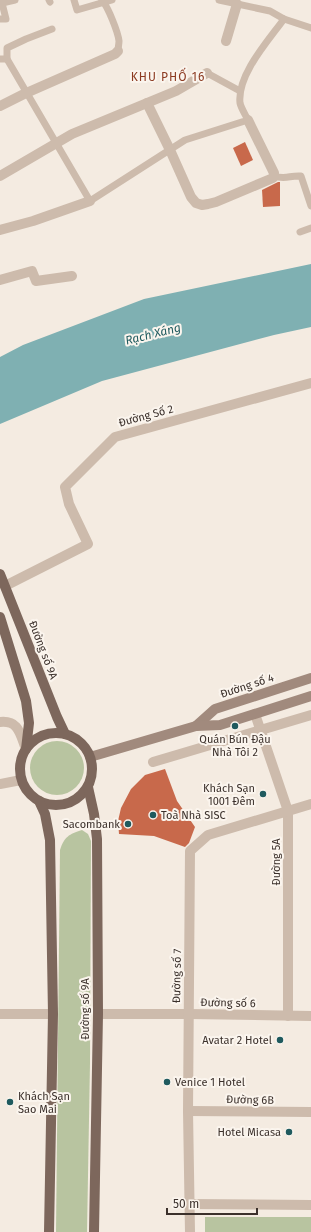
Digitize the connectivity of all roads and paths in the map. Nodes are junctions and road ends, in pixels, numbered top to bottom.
1 (14, 0) edge
2 (74, 0) edge
3 (112, 0) edge
4 (219, 0) edge
5 (103, 1) edge
6 (237, 4) junction
7 (0, 19) edge
8 (284, 19) junction
9 (311, 28) edge
10 (52, 29) dead end
11 (226, 41) dead end
12 (118, 51) joint
13 (3, 59) edge
14 (207, 73) joint
15 (240, 91) junction
16 (27, 93) junction
17 (147, 103) junction
18 (0, 106) edge
19 (248, 120) junction
20 (56, 144) junction
21 (170, 150) junction
22 (0, 176) edge
23 (274, 176) junction
24 (90, 200) junction
25 (311, 206) edge
26 (311, 228) edge
27 (0, 230) edge
28 (300, 232) dead end
29 (72, 276) dead end
30 (0, 280) edge
31 (311, 383) edge
32 (0, 574) edge
33 (5, 586) junction
34 (0, 617) edge
35 (311, 678) edge
36 (311, 696) edge
37 (255, 714) junction
38 (311, 715) edge
39 (0, 722) edge
40 (196, 726) junction
41 (260, 730) junction
42 (65, 734) junction
43 (26, 749) junction
44 (90, 757) junction
45 (153, 762) dead end
46 (21, 780) junction
47 (0, 784) edge
48 (88, 787) junction
49 (39, 801) junction
50 (311, 804) edge
51 (288, 811) junction
52 (0, 1014) edge
53 (52, 1014) junction
54 (98, 1014) junction
55 (189, 1014) junction
56 (288, 1016) junction
57 (311, 1016) edge
58 (188, 1111) junction
59 (311, 1112) edge
60 (190, 1204) junction
61 (311, 1204) edge
62 (50, 1232) edge
63 (94, 1232) edge
64 (190, 1232) edge

1 - 7 lane
2 - 5 lane
3 - 5 lane
4 - 6 lane
5 - 12 lane
6 - 8 lane
6 - 11 street
8 - 9 lane
8 - 15 lane
10 - 13 lane
12 - 16 street
13 - 16 lane
14 - 15 lane
14 - 17 street
15 - 19 lane
16 - 18 street
16 - 20 lane
17 - 20 street
17 - 21 street
19 - 21 lane
19 - 23 street
20 - 22 street
20 - 24 lane
21 - 23 street
21 - 24 lane
23 - 25 lane
24 - 27 street
26 - 28 lane
29 - 30 street
31 - 33 street, Đường Số 2
32 - 33 main road, Đường số 9A
33 - 42 main road, Đường số 9A
34 - 43 main road
35 - 40 main road, Đường số 4
36 - 37 main road, Đường số 4
37 - 40 main road, Đường số 4
37 - 41 street, Đường 5A
38 - 41 street
39 - 43 street
40 - 44 main road, Đường số 4
41 - 45 street
41 - 51 street, Đường 5A
42 - 43 main road
42 - 44 main road
43 - 46 main road
44 - 48 main road
46 - 47 street
46 - 49 main road
48 - 49 main road
48 - 54 main road, Đường số 9A
49 - 53 main road
50 - 51 street, Đường số 7
51 - 55 street, Đường số 7
51 - 56 street, Đường 5A
52 - 53 street
53 - 62 main road
54 - 55 street, Đường số 6
54 - 63 main road, Đường số 9A
55 - 56 street, Đường số 6
55 - 58 street, Đường số 7
56 - 57 street, Đường số 6
58 - 59 street, Đường 6B
58 - 60 street, Đường số 7
60 - 61 street
60 - 64 street, Đường số 7

